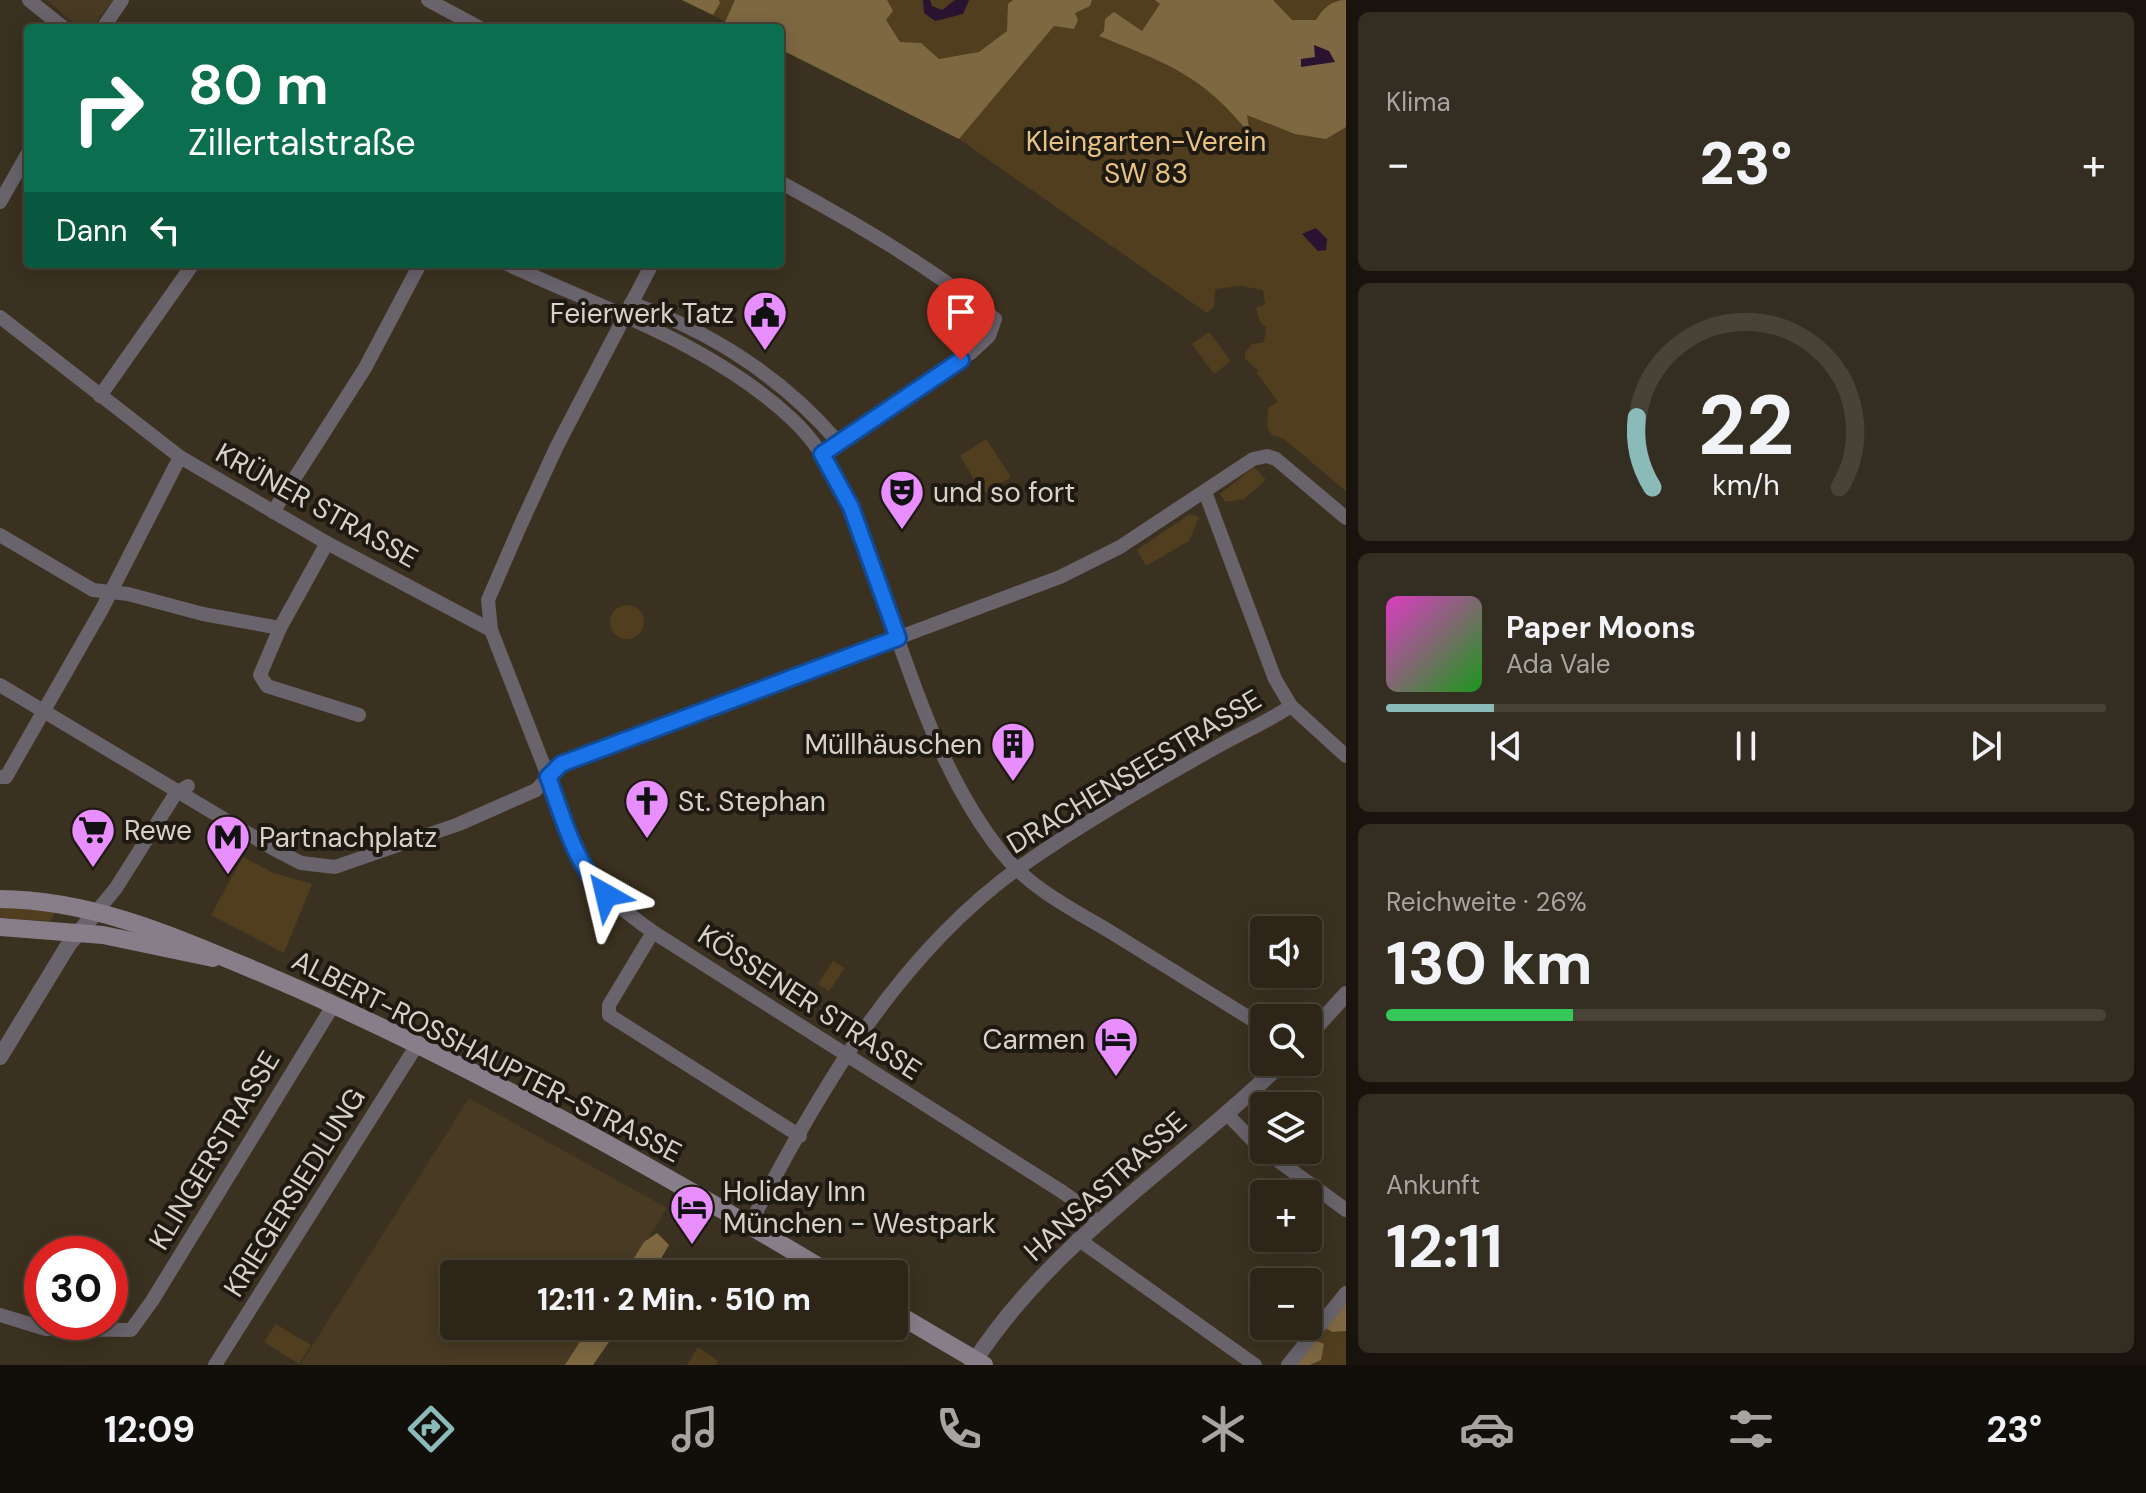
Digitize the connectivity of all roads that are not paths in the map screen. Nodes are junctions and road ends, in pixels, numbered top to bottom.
1 (29, 0) edge
2 (122, 0) edge
3 (428, 0) edge
4 (59, 24) edge
5 (106, 24) edge
6 (473, 24) edge
7 (24, 160) edge
8 (784, 184) edge
9 (0, 202) edge
10 (190, 268) edge
11 (418, 268) edge
12 (516, 268) edge
13 (650, 268) edge
14 (631, 303) junction
15 (0, 317) edge
16 (623, 318) junction
17 (100, 396) junction
18 (838, 442) junction
19 (822, 454) junction
20 (180, 457) junction
21 (1205, 492) junction
22 (273, 512) junction
23 (1346, 518) edge
24 (0, 535) edge
25 (327, 543) junction
26 (108, 594) junction
27 (280, 628) junction
28 (491, 630) junction
29 (898, 638) junction
30 (0, 685) edge
31 (1291, 706) junction
32 (44, 711) junction
33 (359, 715) dead end
34 (1346, 756) edge
35 (0, 777) edge
36 (548, 777) junction
37 (182, 790) junction
38 (1018, 869) junction
39 (0, 899) edge
40 (97, 911) junction
41 (0, 927) edge
42 (78, 932) junction
43 (653, 932) junction
44 (240, 963) junction
45 (1346, 994) edge
46 (334, 1004) junction
47 (1250, 1018) edge
48 (1322, 1021) edge
49 (417, 1045) junction
50 (844, 1056) junction
51 (0, 1057) edge
52 (1267, 1076) edge
53 (1226, 1113) junction
54 (800, 1136) junction
55 (1346, 1210) edge
56 (1096, 1223) junction
57 (749, 1226) junction
58 (1078, 1239) junction
59 (807, 1260) edge
60 (1346, 1293) edge
61 (0, 1315) edge
62 (908, 1321) edge
63 (977, 1363) edge
64 (215, 1365) edge
65 (1255, 1365) edge
66 (1288, 1365) edge

1 - 4 street
2 - 5 street
3 - 6 street
7 - 9 street
8 - 18 street
10 - 17 street
11 - 22 street
12 - 16 street
13 - 14 street
14 - 16 street
14 - 18 street
15 - 17 street, KRÜNER STRASSE
16 - 19 street
16 - 28 street
17 - 20 street, KRÜNER STRASSE
18 - 19 street
19 - 29 street
20 - 22 street, KRÜNER STRASSE
20 - 26 street
21 - 23 street
21 - 29 street
21 - 31 street
22 - 25 street, KRÜNER STRASSE
24 - 26 street
25 - 27 street
25 - 28 street, KRÜNER STRASSE
26 - 27 street
26 - 32 street
27 - 33 street
28 - 36 street
29 - 36 street
29 - 38 street
30 - 32 street
31 - 34 street
31 - 38 street, DRACHENSEESTRASSE
32 - 35 street
32 - 37 street
36 - 37 street
36 - 43 street, KÖSSENER STRASSE
37 - 40 street
38 - 47 street
38 - 50 street, DRACHENSEESTRASSE
39 - 40 main road, ALBERT-ROSSHAUPTER-STRASSE
40 - 42 street
40 - 44 main road, ALBERT-ROSSHAUPTER-STRASSE
41 - 42 main road, ALBERT-ROSSHAUPTER-STRASSE
42 - 44 main road, ALBERT-ROSSHAUPTER-STRASSE
42 - 51 street
43 - 50 street, KÖSSENER STRASSE
43 - 54 street
44 - 46 main road, ALBERT-ROSSHAUPTER-STRASSE
45 - 48 street
46 - 49 main road, ALBERT-ROSSHAUPTER-STRASSE
46 - 61 street, KLINGERSTRASSE
49 - 57 main road, ALBERT-ROSSHAUPTER-STRASSE
49 - 64 street, KRIEGERSIEDLUNG
50 - 54 street, DRACHENSEESTRASSE
50 - 56 street, KÖSSENER STRASSE
52 - 53 street, HANSASTRASSE
53 - 55 street
53 - 56 street, HANSASTRASSE
54 - 57 street, DRACHENSEESTRASSE
56 - 58 street, HANSASTRASSE
57 - 59 main road, ALBERT-ROSSHAUPTER-STRASSE
58 - 63 street, HANSASTRASSE
58 - 65 street
60 - 66 street
62 - 63 main road

